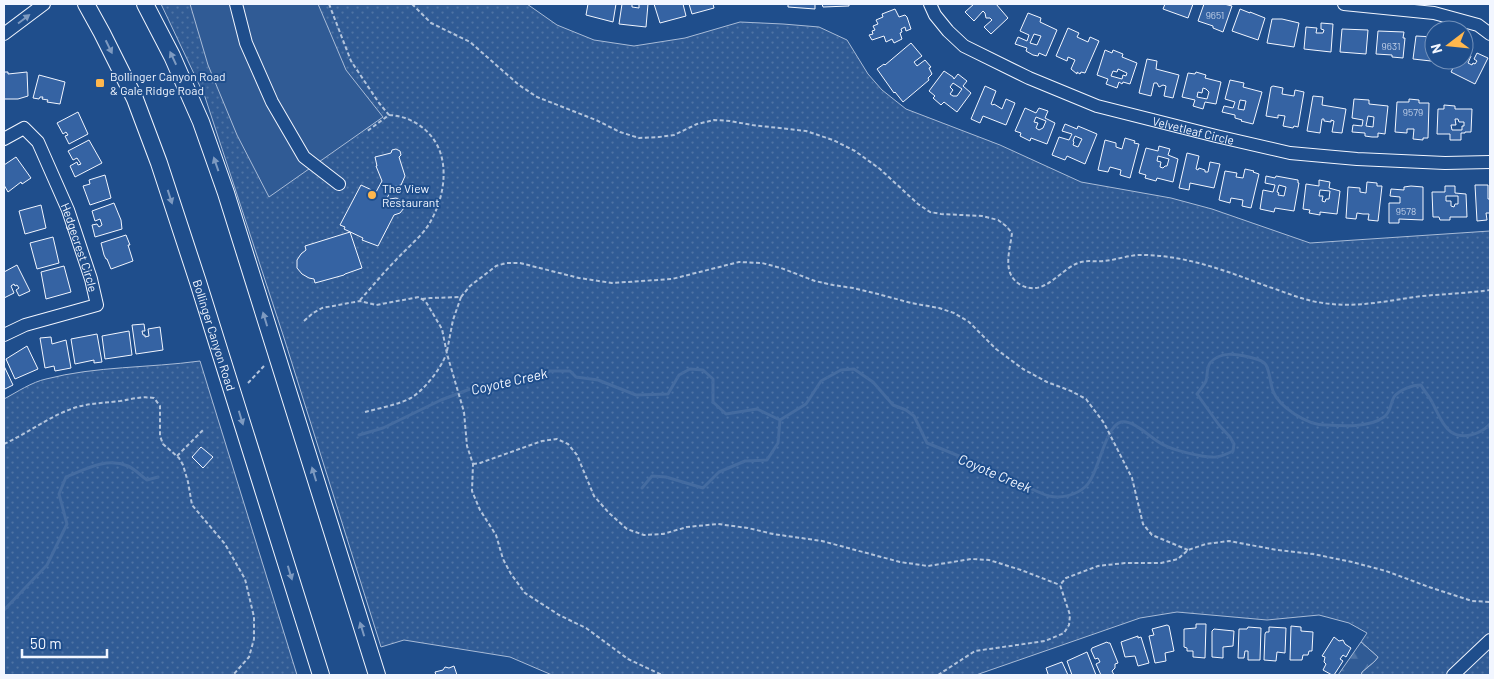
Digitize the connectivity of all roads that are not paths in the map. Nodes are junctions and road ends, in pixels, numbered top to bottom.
1 (44, 4) edge
2 (86, 4) edge
3 (145, 4) edge
4 (236, 4) edge
5 (930, 4) edge
6 (1344, 4) edge
7 (4, 34) edge
8 (1490, 34) edge
9 (4, 139) edge
10 (1490, 162) edge
11 (339, 184) dead end
12 (4, 335) edge
13 (1490, 640) edge
14 (322, 675) edge
15 (377, 675) edge
16 (1453, 675) edge

7 -> 1 street
2 -> 14 main road, Bollinger Canyon Road
15 -> 3 main road
4 - 11 street
5 - 10 street, Velvetleaf Circle
6 - 8 street
9 - 12 street, Hedgecrest Circle
13 - 16 street

